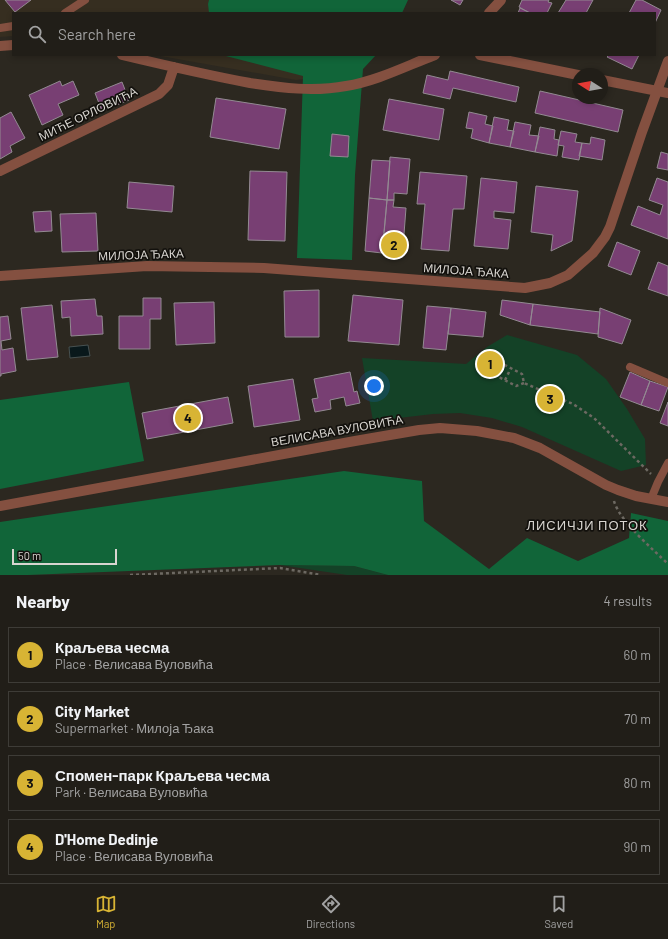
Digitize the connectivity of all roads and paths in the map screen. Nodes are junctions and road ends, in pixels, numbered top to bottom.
1 (85, 0) edge
2 (501, 0) edge
3 (67, 12) edge
4 (490, 12) edge
5 (12, 26) edge
6 (0, 28) edge
7 (12, 45) edge
8 (0, 46) edge
9 (126, 56) edge
10 (432, 56) edge
11 (485, 56) edge
12 (668, 61) edge
13 (174, 67) junction
14 (572, 74) edge
15 (608, 81) edge
16 (656, 91) junction
17 (668, 93) edge
18 (0, 171) edge
19 (0, 276) edge
20 (630, 367) dead end
21 (511, 368) junction
22 (505, 380) junction
23 (668, 382) edge
24 (524, 383) junction
25 (668, 463) edge
26 (658, 482) junction
27 (607, 498) dead end
28 (651, 499) junction
29 (614, 501) junction
30 (668, 502) edge
31 (619, 503) dead end
32 (0, 506) edge
33 (668, 564) edge
34 (130, 575) edge
35 (321, 575) edge

1 - 3 lane
2 - 4 street
5 - 6 lane
7 - 8 street
9 - 13 street
10 - 13 street
11 - 14 street
12 - 16 street, МИЛОЈА ЂАКА
13 - 18 street, МИЋЕ ОРЛОВИЋА
15 - 16 street
16 - 17 street
16 - 19 street, МИЛОЈА ЂАКА
20 - 23 lane
21 - 22 path
21 - 22 path
21 - 24 path
22 - 24 path
24 - 26 path
25 - 26 lane
26 - 28 lane
27 - 29 path
28 - 30 street, ВЕЛИСАВА ВУЛОВИЋА
28 - 32 street, ВЕЛИСАВА ВУЛОВИЋА
29 - 31 path
29 - 33 path
34 - 35 path

